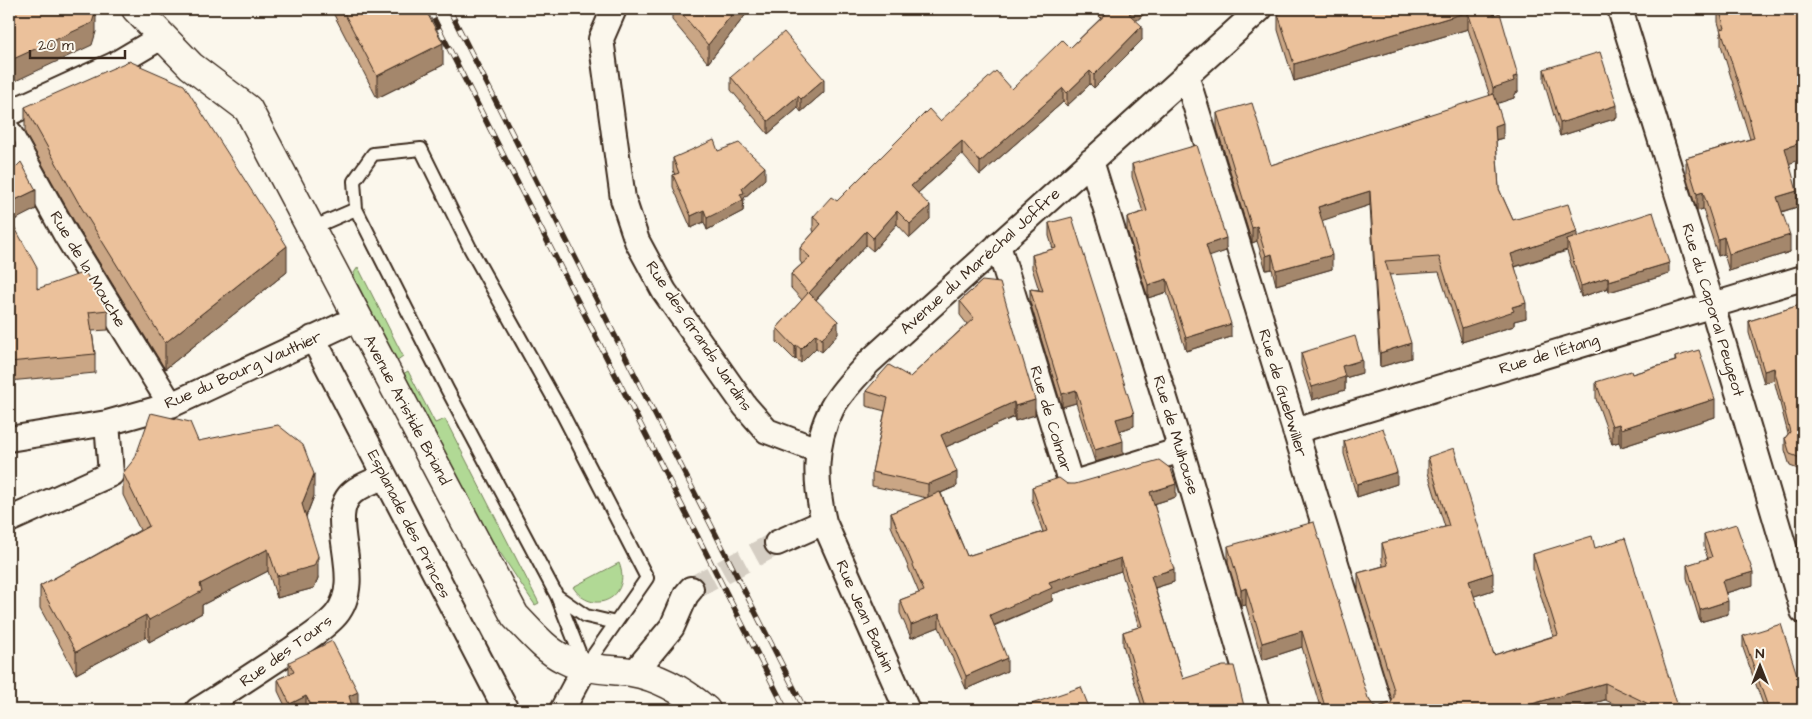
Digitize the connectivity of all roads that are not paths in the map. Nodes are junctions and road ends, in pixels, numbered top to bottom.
1 (136, 9) edge
2 (614, 9) edge
3 (1260, 9) edge
4 (1620, 9) edge
5 (162, 36) junction
6 (1186, 75) junction
7 (9, 112) edge
8 (11, 137) edge
9 (1091, 160) junction
10 (356, 209) junction
11 (312, 228) junction
12 (998, 244) junction
13 (1803, 278) edge
14 (1712, 306) junction
15 (358, 318) junction
16 (313, 338) junction
17 (171, 405) junction
18 (107, 423) junction
19 (1295, 430) junction
20 (9, 439) edge
21 (817, 450) junction
22 (1181, 450) junction
23 (384, 476) junction
24 (9, 520) edge
25 (824, 522) junction
26 (777, 543) tunnel mouth
27 (691, 589) tunnel mouth
28 (556, 596) junction
29 (1803, 611) edge
30 (616, 623) junction
31 (585, 667) junction
32 (634, 673) junction
33 (198, 710) edge
34 (506, 710) edge
35 (562, 710) edge
36 (706, 710) edge
37 (907, 710) edge
38 (1257, 710) edge
39 (1381, 710) edge

1 - 5 main road, Avenue Aristide Briand
2 - 21 street, Rue des Grands Jardins
3 - 6 street, Avenue du Maréchal Joffre
4 - 14 street, Rue du Caporal Peugeot
5 - 7 street
5 - 11 main road, Avenue Aristide Briand
6 - 9 street, Avenue du Maréchal Joffre
6 - 19 street, Rue de Guebwiller
8 - 17 street, Rue de la Mouche
9 - 12 street, Avenue du Maréchal Joffre
9 - 22 street, Rue de Mulhouse
10 - 11 lane
10 - 28 lane
10 - 30 lane
11 - 15 main road, Avenue Aristide Briand
12 - 21 street, Avenue du Maréchal Joffre
12 - 22 street, Rue de Colmar
13 - 14 street, Rue de l'Étang
14 - 19 street, Rue de l'Étang
14 - 29 street, Rue du Caporal Peugeot
15 - 16 street, Rue du Bourg Vauthier
15 - 31 main road, Avenue Aristide Briand
16 - 17 street, Rue du Bourg Vauthier
16 - 23 street, Esplanade des Princes
17 - 18 street, Rue du Bourg Vauthier
18 - 20 street, Rue du Bourg Vauthier
18 - 24 street
19 - 39 street, Rue de Guebwiller
21 - 25 street, Avenue du Maréchal Joffre
22 - 38 street, Rue de Mulhouse
23 - 33 street, Rue des Tours
23 - 34 street, Esplanade des Princes
25 - 26 street
25 - 37 street, Rue Jean Bauhin
27 - 32 street
28 - 30 lane
28 - 31 lane
30 - 31 lane
31 - 32 main road, Avenue Aristide Briand
31 - 35 street
32 - 36 main road, Avenue Aristide Briand

